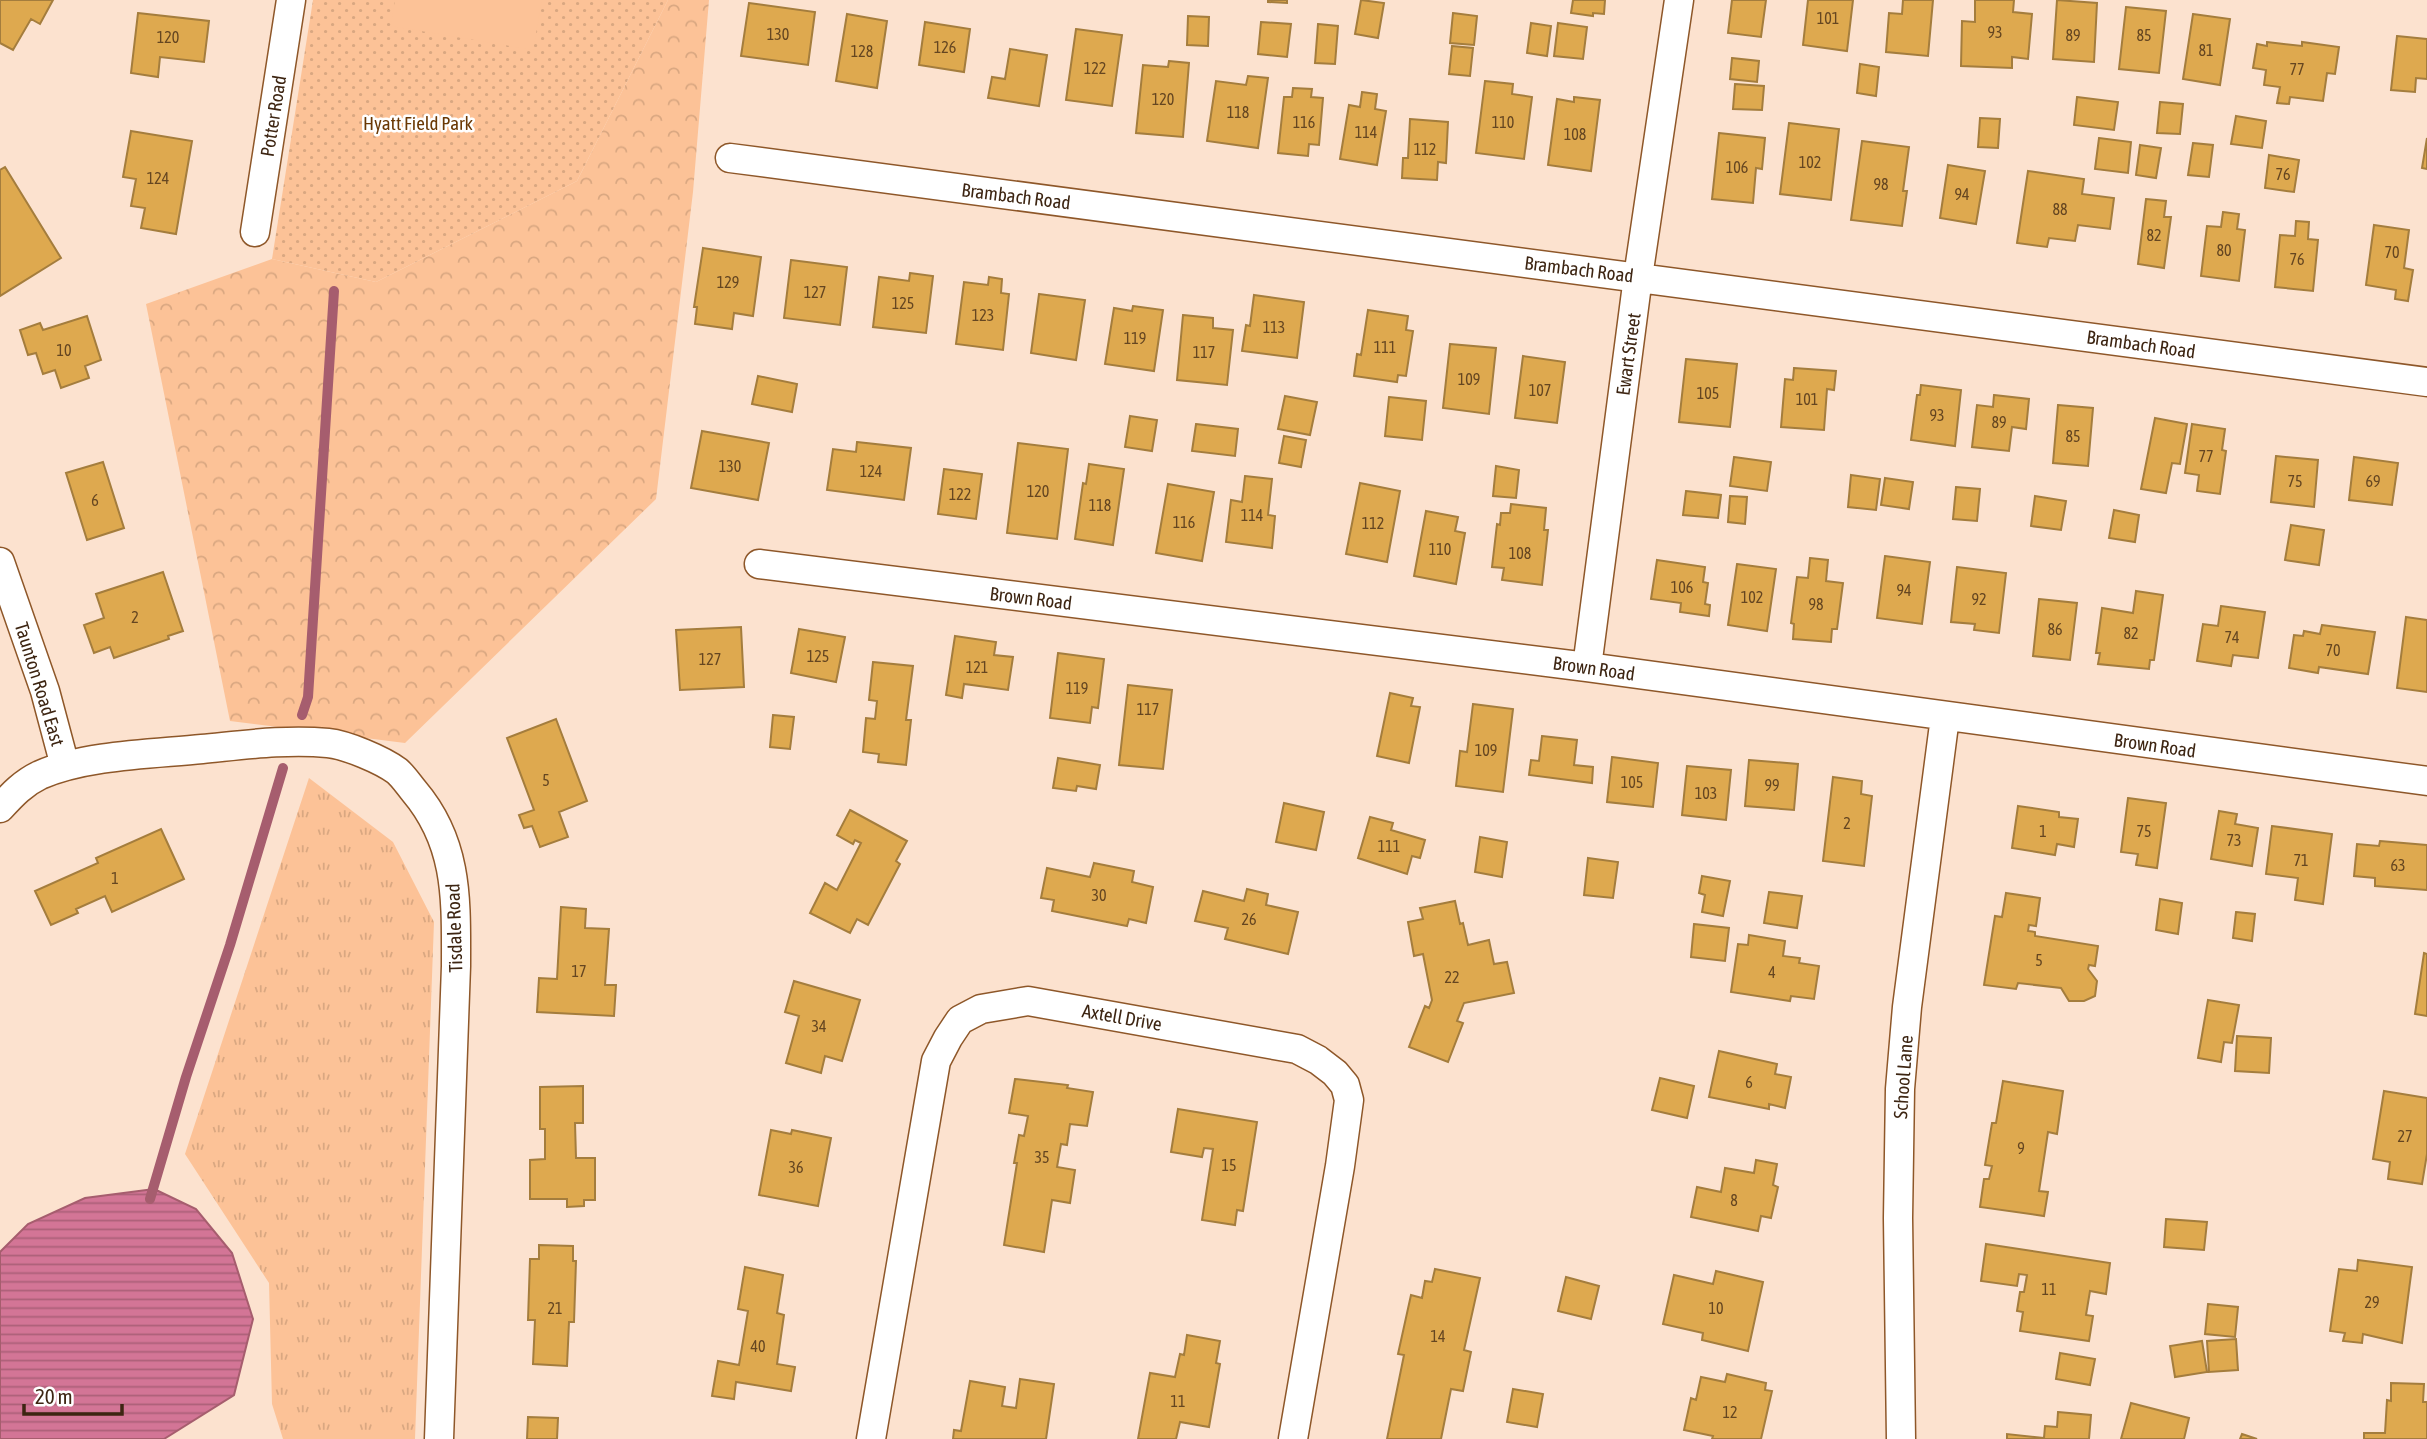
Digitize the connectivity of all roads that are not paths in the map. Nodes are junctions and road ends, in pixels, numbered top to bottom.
1 (291, 0) edge
2 (1679, 0) edge
3 (730, 158) dead end
4 (255, 232) dead end
5 (1638, 277) junction
6 (2427, 382) edge
7 (0, 562) edge
8 (759, 564) dead end
9 (1587, 667) junction
10 (1945, 717) junction
11 (65, 766) junction
12 (2427, 781) edge
13 (0, 808) edge
14 (439, 1439) edge
15 (871, 1439) edge
16 (1293, 1439) edge
17 (1901, 1439) edge

1 - 4 street, Potter Road
2 - 5 street, Ewart Street
3 - 5 street, Brambach Road
5 - 6 street, Brambach Road
5 - 9 street, Ewart Street
7 - 11 street, Taunton Road East
8 - 9 street, Brown Road
9 - 10 street, Brown Road
10 - 12 street, Brown Road
10 - 17 street, School Lane
11 - 13 street, Tisdale Road
11 - 14 street, Tisdale Road
15 - 16 street, Axtell Drive

